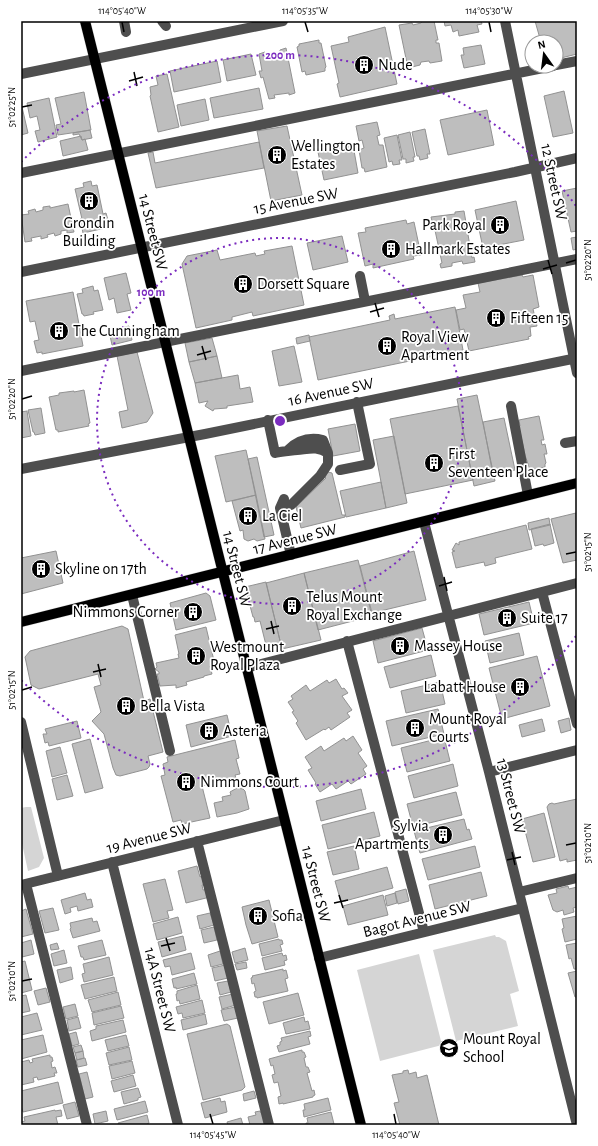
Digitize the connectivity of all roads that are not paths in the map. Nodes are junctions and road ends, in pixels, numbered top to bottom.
1 (85, 21) edge
2 (124, 21) edge
3 (283, 21) edge
4 (505, 21) edge
5 (126, 32) dead end
6 (95, 59) junction
7 (577, 61) edge
8 (564, 64) edge
9 (524, 72) edge
10 (21, 74) edge
11 (516, 74) junction
12 (118, 154) junction
13 (577, 158) edge
14 (535, 167) junction
15 (21, 173) edge
16 (142, 248) junction
17 (577, 259) edge
18 (555, 263) junction
19 (21, 272) edge
20 (360, 276) dead end
21 (365, 301) junction
22 (165, 341) junction
23 (576, 358) edge
24 (21, 371) edge
25 (577, 373) edge
26 (357, 402) junction
27 (511, 406) dead end
28 (268, 420) junction
29 (188, 437) junction
30 (577, 441) edge
31 (565, 444) dead end
32 (21, 469) edge
33 (340, 470) dead end
34 (577, 483) edge
35 (528, 495) junction
36 (284, 499) dead end
37 (280, 508) junction
38 (424, 522) junction
39 (291, 555) junction
40 (222, 572) junction
41 (577, 583) edge
42 (542, 592) junction
43 (132, 595) junction
44 (449, 616) junction
45 (21, 622) edge
46 (347, 641) junction
47 (246, 668) junction
48 (21, 722) edge
49 (577, 724) edge
50 (577, 750) edge
51 (170, 751) dead end
52 (489, 772) junction
53 (284, 820) junction
54 (197, 841) junction
55 (112, 862) junction
56 (58, 876) junction
57 (577, 878) edge
58 (23, 884) edge
59 (519, 892) junction
60 (523, 908) junction
61 (424, 932) junction
62 (319, 958) junction
63 (87, 1125) edge
64 (178, 1125) edge
65 (268, 1125) edge
66 (361, 1125) edge
67 (577, 1125) edge

1 - 6 main road, 14 Street SW
2 - 5 street
3 - 6 street
4 - 11 street, 12 Street SW
6 - 10 street
6 - 12 main road, 14 Street SW
7 - 8 street
9 - 11 street
11 - 12 street
11 - 14 street, 12 Street SW
12 - 15 street
12 - 16 main road, 14 Street SW
13 - 14 street, 15 Avenue SW
14 - 16 street, 15 Avenue SW
14 - 18 street, 12 Street SW
16 - 19 street, 15 Avenue SW
16 - 22 main road, 14 Street SW
17 - 18 street
18 - 21 street
18 - 23 street, 12 Street SW
20 - 21 street
21 - 22 street
22 - 24 street
22 - 29 main road, 14 Street SW
23 - 25 street, 12 Street SW
23 - 26 street, 16 Avenue SW
26 - 28 street, 16 Avenue SW
26 - 33 street
27 - 35 street
28 - 29 street, 16 Avenue SW
28 - 37 street
29 - 32 street, 16 Avenue SW
29 - 40 main road, 14 Street SW
30 - 31 street
34 - 35 main road, 17 Avenue SW
35 - 38 main road, 17 Avenue SW
36 - 37 street
37 - 39 street
38 - 39 main road, 17 Avenue SW
38 - 44 street, 13 Street SW
39 - 40 main road, 17 Avenue SW
40 - 43 main road, 17 Avenue SW
40 - 47 main road, 14 Street SW
41 - 42 street
42 - 44 street
42 - 49 street
43 - 45 main road, 17 Avenue SW
43 - 51 street
44 - 46 street
44 - 52 street, 13 Street SW
46 - 47 street
46 - 61 street
47 - 53 main road, 14 Street SW
48 - 56 street
50 - 52 street
52 - 59 street, 13 Street SW
53 - 54 street, 19 Avenue SW
53 - 62 main road, 14 Street SW
54 - 55 street, 19 Avenue SW
54 - 65 street
55 - 56 street, 19 Avenue SW
55 - 64 street, 14A Street SW
56 - 58 street, 19 Avenue SW
57 - 59 street
58 - 63 street
59 - 60 street, 13 Street SW
60 - 61 street, Bagot Avenue SW
60 - 67 street, 13 Street SW
61 - 62 street, Bagot Avenue SW
62 - 66 main road, 14 Street SW

